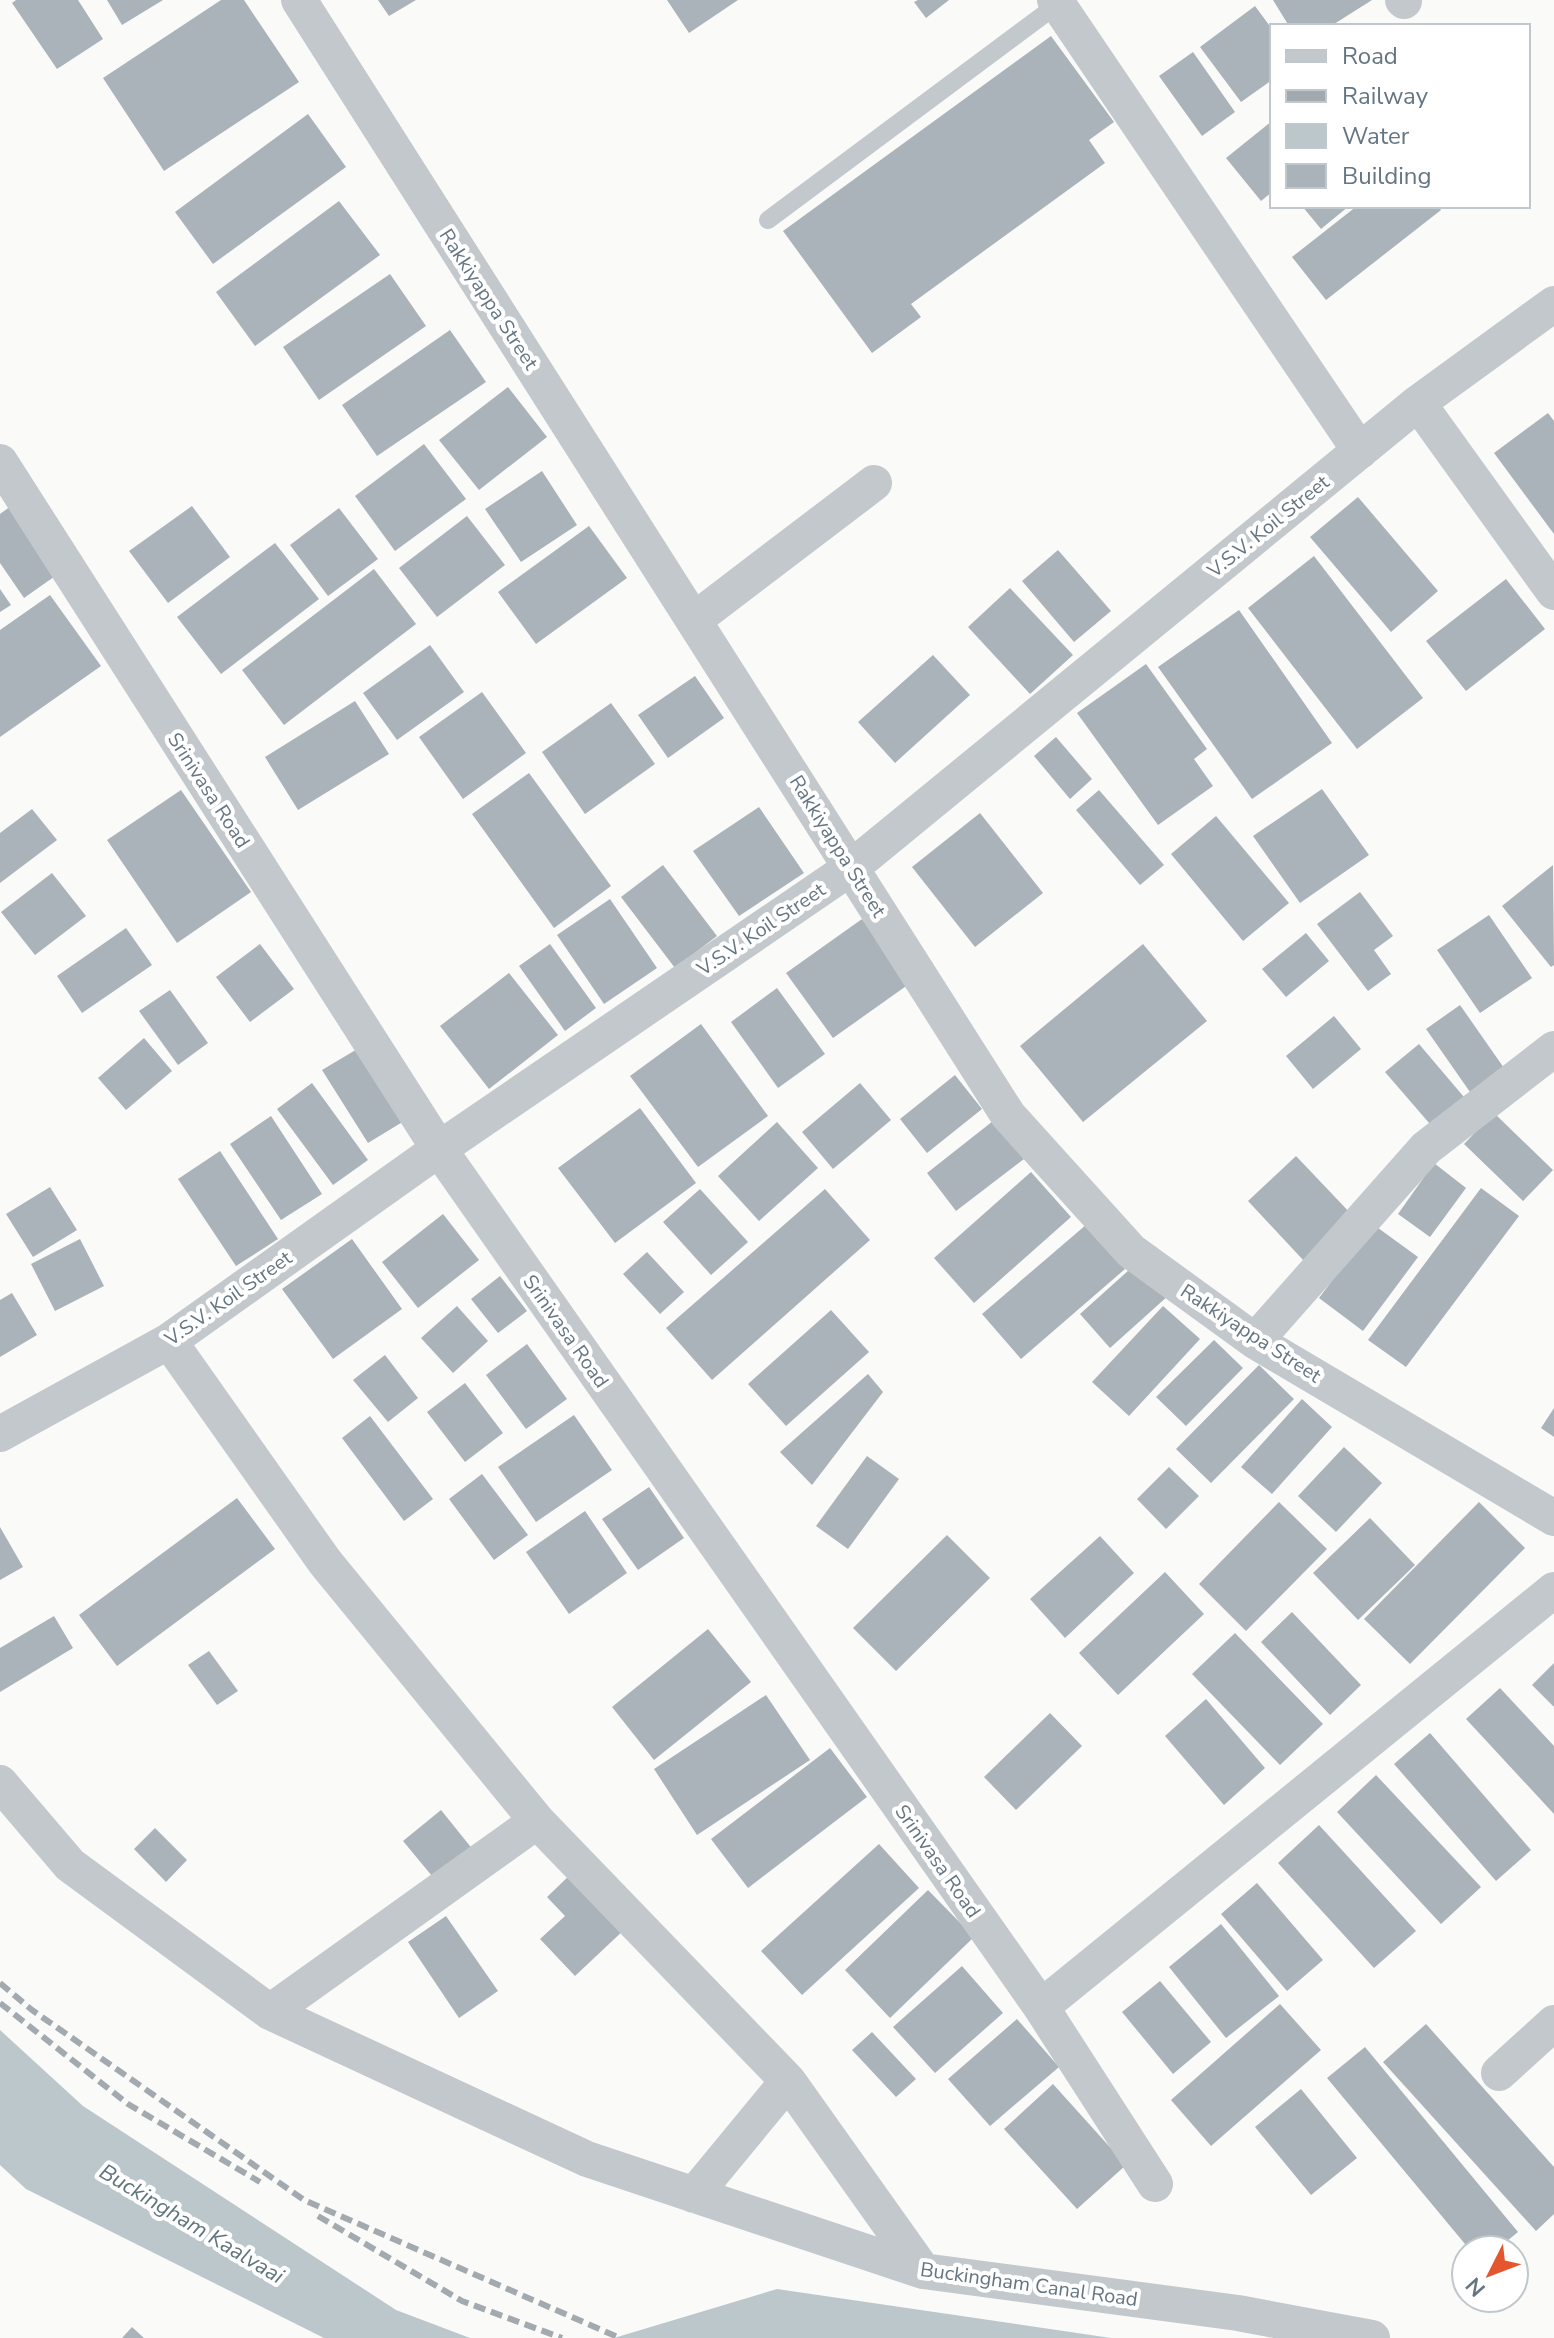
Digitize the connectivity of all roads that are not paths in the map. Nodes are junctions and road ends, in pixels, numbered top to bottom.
1 (299, 0) edge
2 (1056, 2) edge
3 (768, 220) dead end
4 (1554, 304) edge
5 (1418, 403) junction
6 (1360, 451) junction
7 (0, 462) edge
8 (874, 483) dead end
9 (1554, 592) edge
10 (694, 620) junction
11 (852, 867) junction
12 (1554, 1049) edge
13 (439, 1149) junction
14 (169, 1341) junction
15 (1255, 1341) junction
16 (0, 1434) edge
17 (1554, 1518) edge
18 (1554, 1590) edge
19 (0, 1783) edge
20 (537, 1821) junction
21 (1041, 2007) junction
22 (270, 2012) junction
23 (1554, 2023) edge
24 (1499, 2073) dead end
25 (788, 2081) junction
26 (1155, 2184) dead end
27 (694, 2195) junction
28 (923, 2271) junction
29 (1372, 2338) edge

1 - 10 street, Rakkiyappa Street
2 - 3 lane
2 - 6 street
4 - 5 street, V.S.V. Koil Street
5 - 6 street, V.S.V. Koil Street
5 - 9 street
6 - 11 street, V.S.V. Koil Street
7 - 13 street, Srinivasa Road
8 - 10 street
10 - 11 street, Rakkiyappa Street
11 - 13 street, V.S.V. Koil Street
11 - 15 street, Rakkiyappa Street
12 - 15 street
13 - 14 street, V.S.V. Koil Street
13 - 21 street, Srinivasa Road
14 - 16 street, V.S.V. Koil Street
14 - 20 street
15 - 17 street, Rakkiyappa Street
18 - 21 street
19 - 22 street, Buckingham Canal Road
20 - 22 street
20 - 25 street
21 - 26 street, Srinivasa Road
22 - 27 street, Buckingham Canal Road
23 - 24 street
25 - 27 street
25 - 28 street
27 - 28 street, Buckingham Canal Road
28 - 29 street, Buckingham Canal Road

